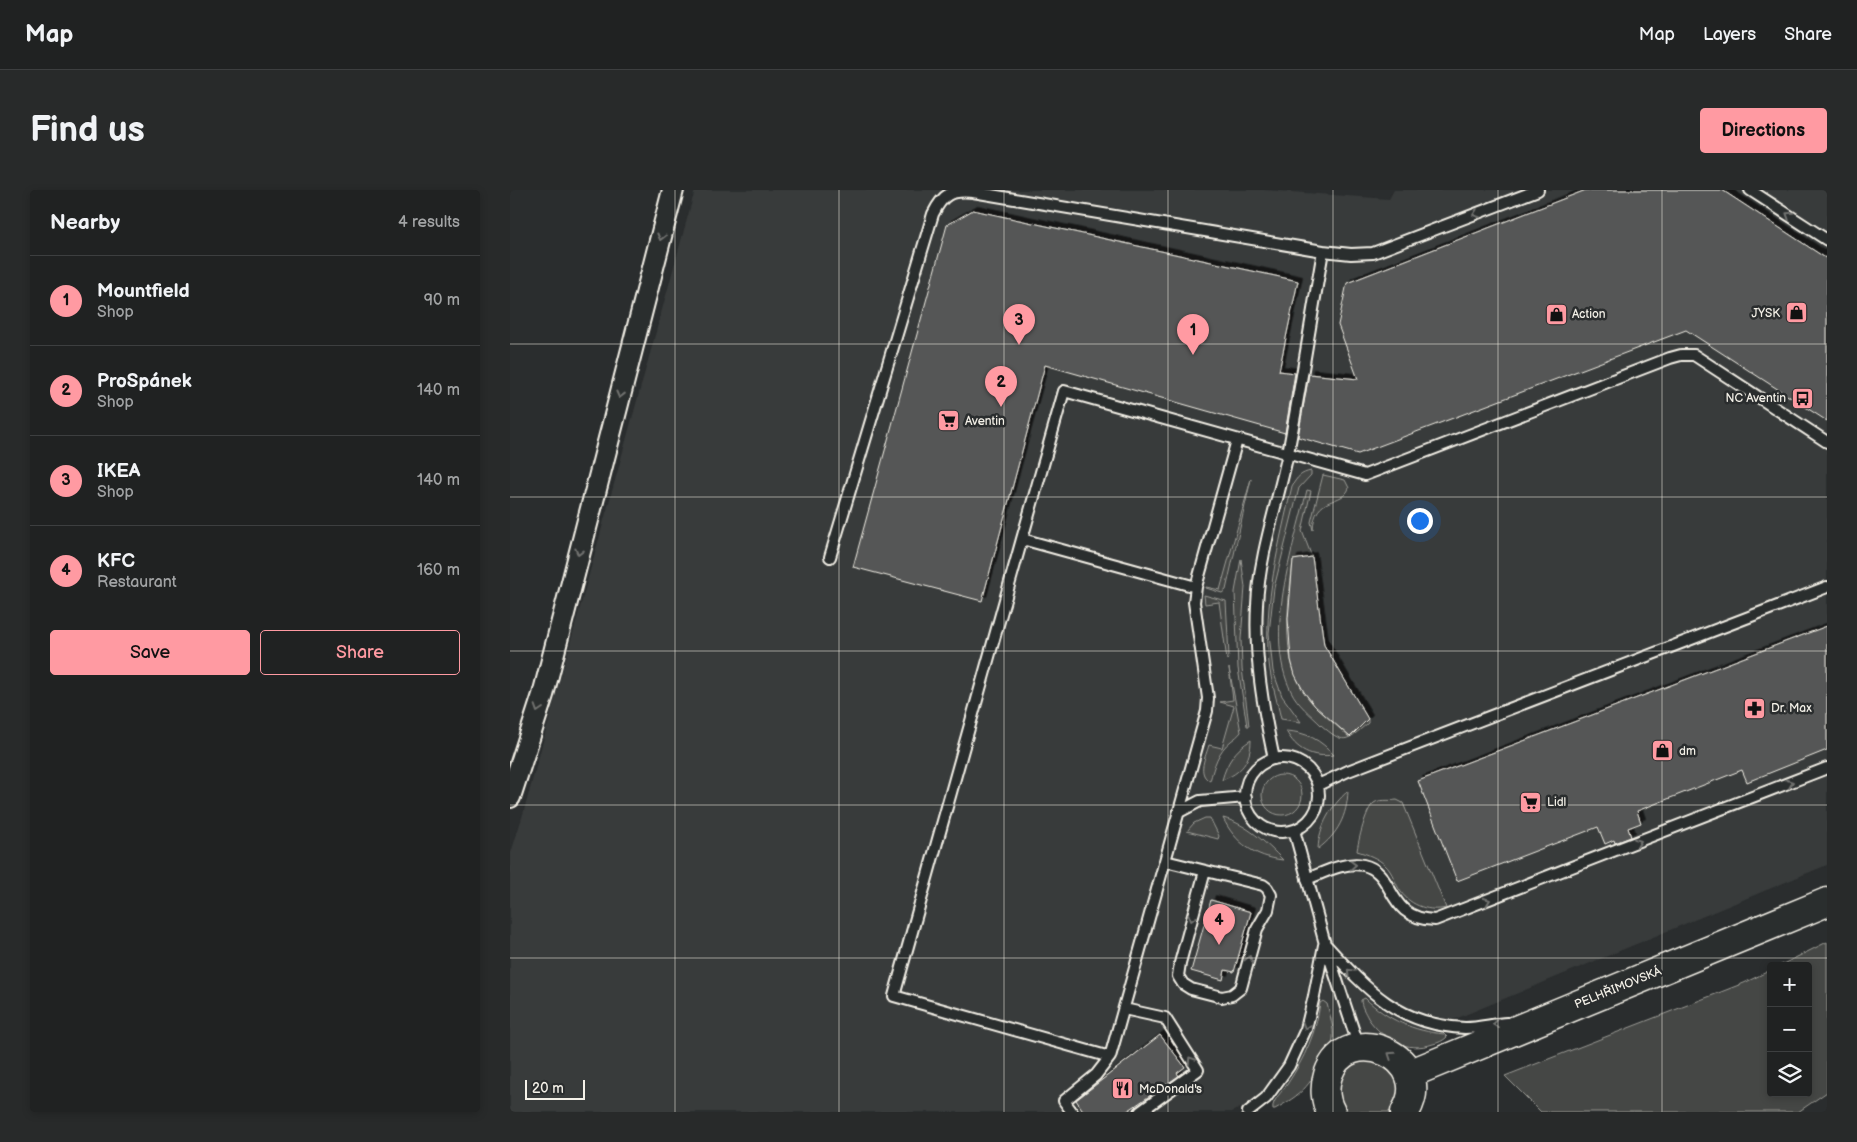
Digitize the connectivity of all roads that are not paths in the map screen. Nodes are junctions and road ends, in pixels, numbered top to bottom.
1 (673, 190) edge
2 (1538, 190) edge
3 (1750, 190) edge
4 (1827, 240) edge
5 (1323, 251) junction
6 (1237, 440) junction
7 (1827, 442) edge
8 (1288, 453) junction
9 (1022, 539) junction
10 (830, 557) dead end
11 (1196, 587) junction
12 (1827, 587) edge
13 (1274, 759) junction
14 (1827, 768) edge
15 (1318, 785) junction
16 (510, 797) edge
17 (1246, 797) junction
18 (1179, 812) junction
19 (1294, 830) junction
20 (1166, 861) junction
21 (1205, 871) junction
22 (1307, 879) junction
23 (1827, 902) edge
24 (1325, 944) junction
25 (1124, 1009) junction
26 (1544, 1018) junction
27 (1359, 1048) junction
28 (1110, 1057) junction
29 (1409, 1074) junction
30 (1325, 1110) edge
31 (1072, 1112) edge
32 (1140, 1112) edge
33 (1248, 1112) edge
34 (1405, 1112) edge

1 -> 16 street
2 -> 5 lane
4 -> 3 lane
5 - 8 lane
5 - 10 lane
6 - 8 lane
6 - 9 lane
6 - 11 lane
7 - 8 lane
8 - 13 lane
9 - 11 lane
9 - 28 lane
11 - 18 lane
12 - 15 lane
13 - 15 lane
13 - 17 lane
22 -> 14 lane
15 - 19 lane
17 - 18 lane
17 - 19 lane
18 - 20 lane
19 - 22 lane
20 - 21 lane
20 - 25 lane
21 -> 21 lane
22 - 24 lane
23 - 26 main road, PELHŘIMOVSKÁ
26 -> 24 lane
24 - 27 lane
24 -> 33 lane
25 - 28 lane
32 -> 25 lane
26 - 29 main road, PELHŘIMOVSKÁ
29 -> 27 main road
27 - 30 main road
28 - 31 lane
29 - 34 main road

